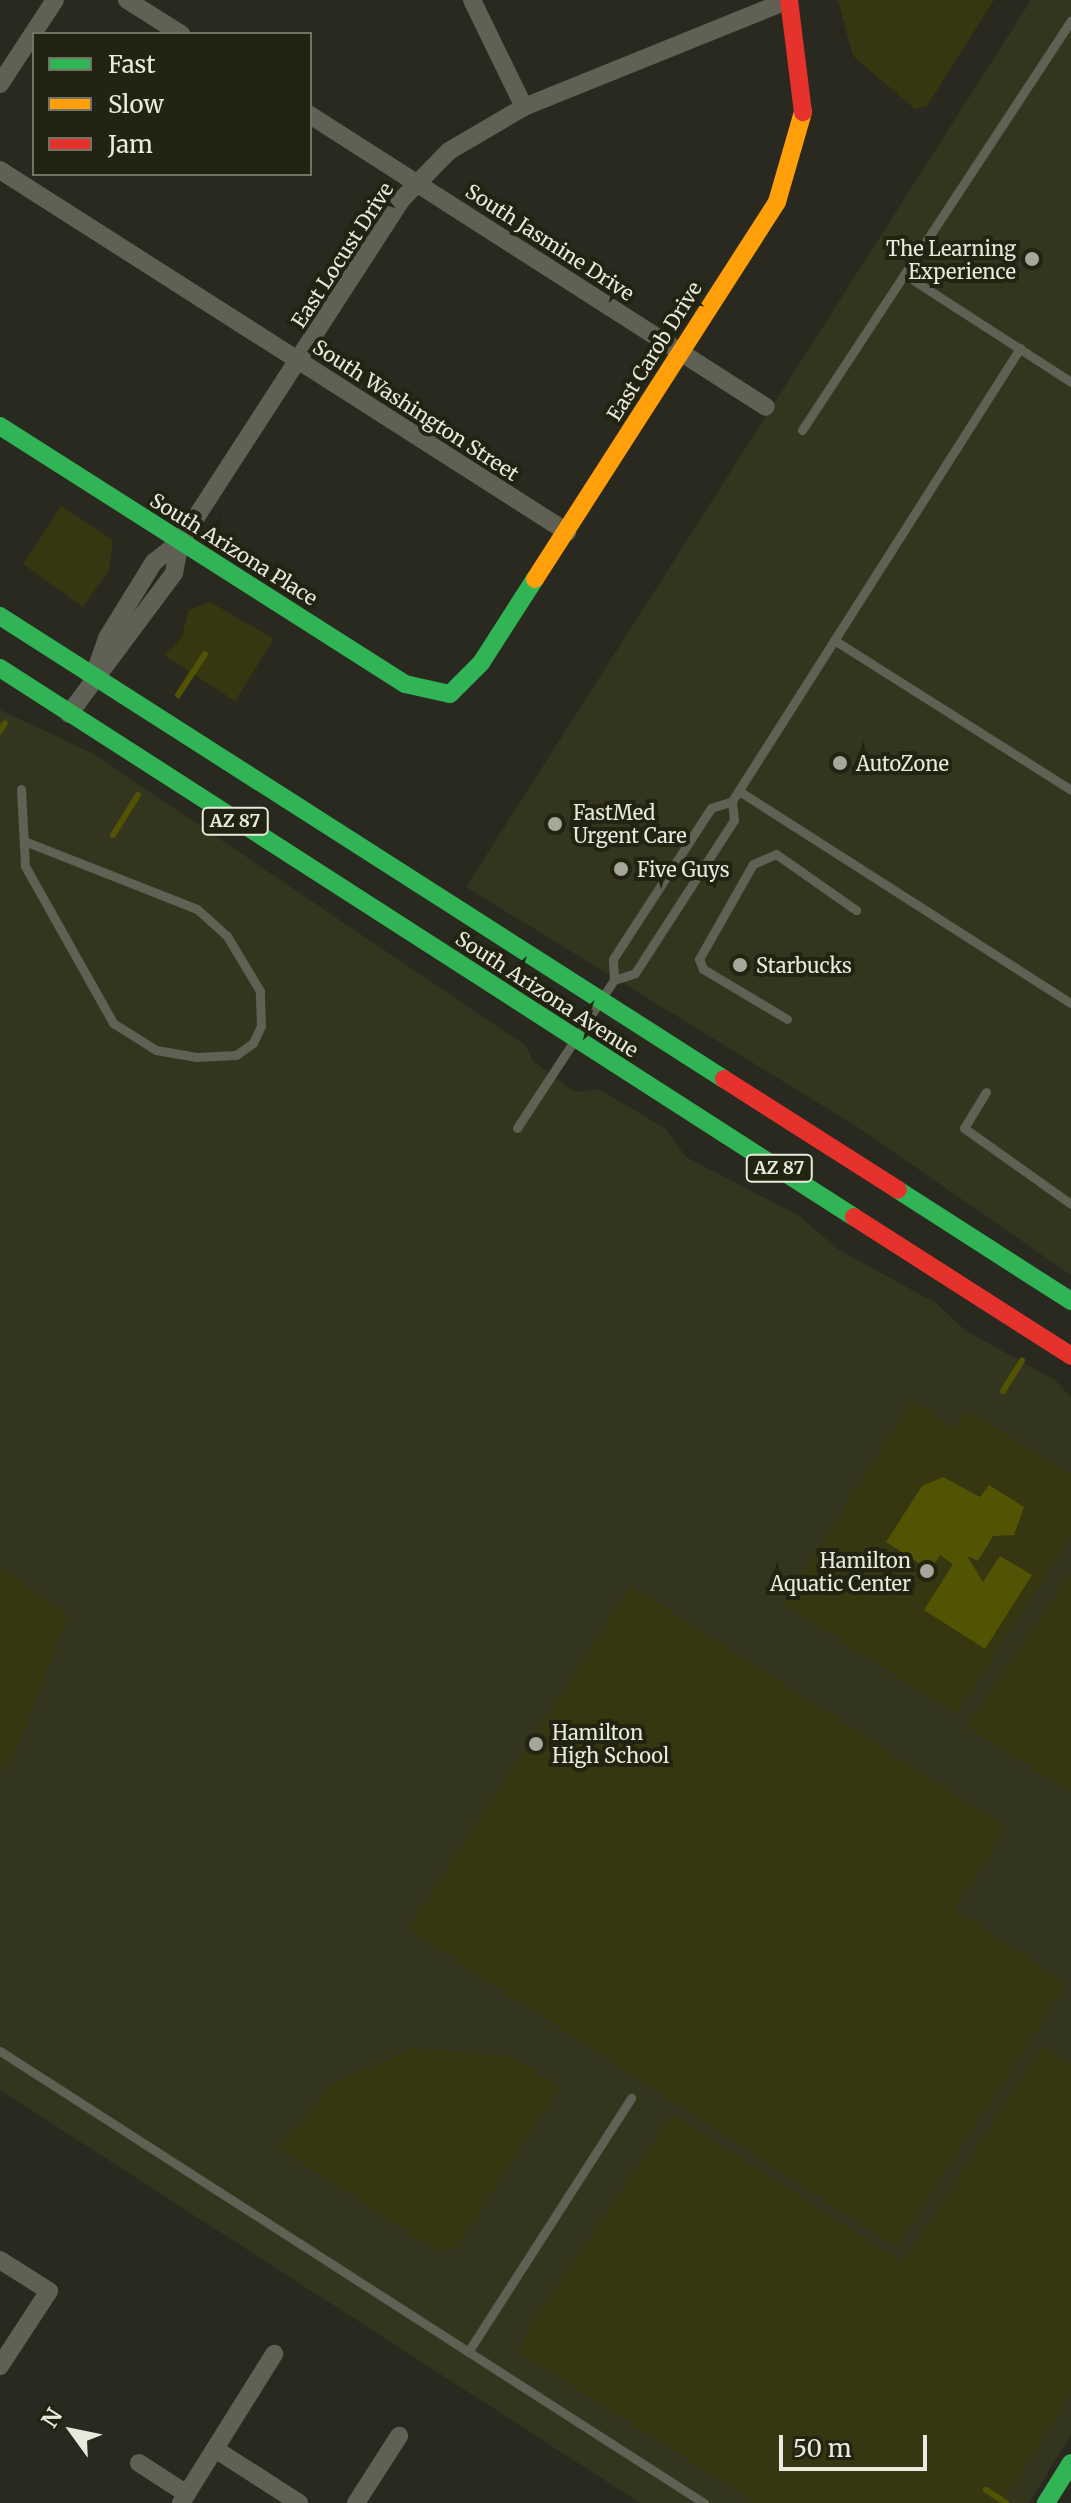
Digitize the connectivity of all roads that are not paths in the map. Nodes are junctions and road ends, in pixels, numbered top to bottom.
1 (55, 0) edge
2 (127, 0) edge
3 (472, 0) edge
4 (789, 0) edge
5 (1071, 20) edge
6 (34, 32) edge
7 (178, 32) edge
8 (32, 35) edge
9 (0, 84) edge
10 (524, 107) junction
11 (312, 116) edge
12 (0, 170) edge
13 (417, 183) junction
14 (904, 274) junction
15 (1020, 348) junction
16 (678, 351) junction
17 (299, 362) junction
18 (1071, 382) edge
19 (766, 407) dead end
20 (0, 426) edge
21 (802, 430) dead end
22 (567, 532) junction
23 (180, 542) junction
24 (0, 616) edge
25 (834, 640) junction
26 (0, 668) edge
27 (94, 676) junction
28 (450, 694) joint
29 (69, 714) junction
30 (21, 789) dead end
31 (1071, 790) edge
32 (739, 791) junction
33 (732, 801) junction
34 (24, 841) junction
35 (856, 910) dead end
36 (614, 980) junction
37 (601, 1000) junction
38 (1071, 1003) edge
39 (787, 1019) dead end
40 (576, 1039) junction
41 (986, 1092) dead end
42 (517, 1128) dead end
43 (1071, 1204) edge
44 (1071, 1301) edge
45 (1071, 1356) edge
46 (0, 2051) edge
47 (631, 2098) dead end
48 (0, 2260) edge
49 (468, 2352) junction
50 (274, 2354) dead end
51 (0, 2366) edge
52 (399, 2436) dead end
53 (215, 2449) junction
54 (139, 2463) dead end
55 (1071, 2463) edge
56 (184, 2498) edge
57 (298, 2503) edge
58 (356, 2503) edge
59 (704, 2503) edge
60 (1046, 2503) edge

1 - 6 street
2 - 7 street
3 - 10 street
4 - 10 street, East Locust Drive
4 - 16 main road, East Carob Drive
5 - 14 lane
8 - 9 street
10 - 13 street, East Locust Drive
11 - 13 street, South Jasmine Drive
12 - 17 street, South Washington Street
13 - 16 street, South Jasmine Drive
13 - 17 street, East Locust Drive
14 - 15 lane
14 - 21 lane
15 - 18 lane
15 - 25 lane
16 - 19 street, South Jasmine Drive
16 - 22 main road, East Carob Drive
17 - 22 street, South Washington Street
17 - 23 street, East Locust Drive
20 - 23 main road, South Arizona Place
22 - 28 main road, East Carob Drive
23 - 27 street, East Locust Drive
23 - 28 main road, South Arizona Place
24 - 27 main road, South Arizona Avenue / AZ 87
25 - 31 lane
25 - 32 lane
26 - 29 main road, South Arizona Avenue / AZ 87
27 - 29 street, East Locust Drive
27 - 37 main road, South Arizona Avenue / AZ 87
29 - 40 main road, South Arizona Avenue / AZ 87
30 - 34 lane
32 - 33 lane
32 - 38 lane
33 - 36 lane
33 - 36 lane
34 - 34 lane
35 - 39 lane
36 - 37 lane
37 - 40 lane
37 - 44 main road, South Arizona Avenue / AZ 87
40 - 42 lane
40 - 45 main road, South Arizona Avenue / AZ 87
41 - 43 lane
46 - 49 lane
47 - 49 lane
48 - 51 street
49 - 59 lane
50 - 53 street
52 - 58 street
53 - 56 street
53 - 57 street
54 - 56 street
55 - 60 main road

